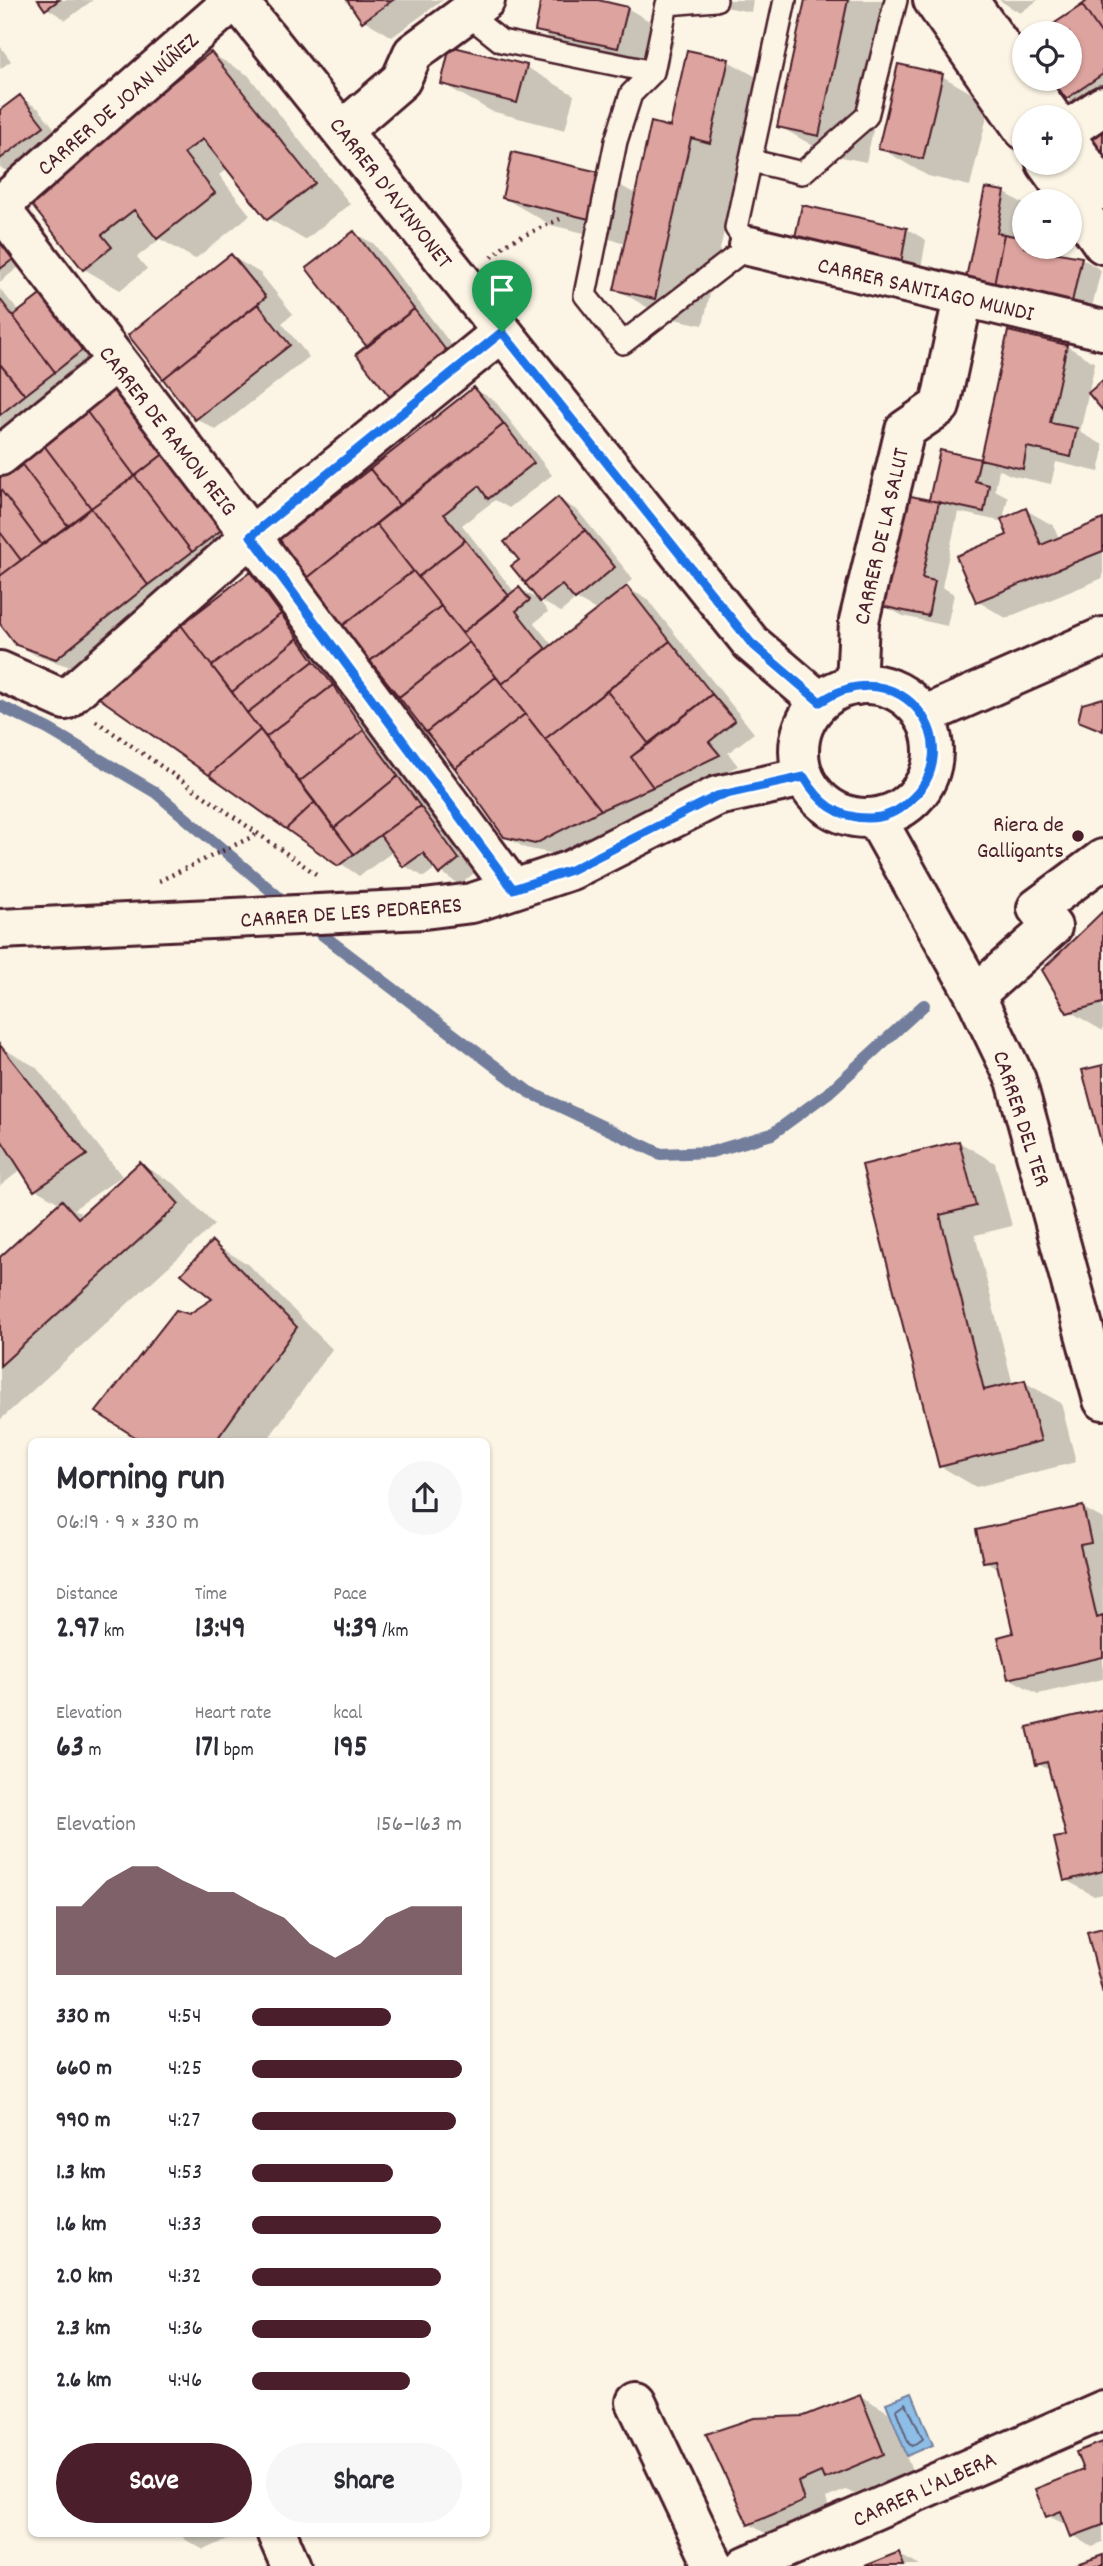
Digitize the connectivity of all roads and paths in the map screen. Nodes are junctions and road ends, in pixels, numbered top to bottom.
1 (236, 0) edge
2 (716, 0) edge
3 (785, 0) edge
4 (896, 0) edge
5 (933, 0) edge
6 (968, 0) edge
7 (660, 2) edge
8 (476, 7) edge
9 (1012, 61) edge
10 (653, 72) junction
11 (1103, 106) edge
12 (1012, 113) edge
13 (1082, 120) edge
14 (343, 130) junction
15 (1082, 160) edge
16 (752, 161) junction
17 (1054, 175) edge
18 (1103, 190) edge
19 (0, 207) edge
20 (560, 219) dead end
21 (1103, 244) edge
22 (748, 246) junction
23 (487, 262) dead end
24 (963, 298) junction
25 (1103, 330) edge
26 (502, 332) junction
27 (116, 362) junction
28 (0, 456) edge
29 (251, 536) junction
30 (1103, 638) edge
31 (5, 668) edge
32 (856, 685) junction
33 (65, 700) junction
34 (820, 702) junction
35 (923, 716) junction
36 (804, 777) junction
37 (876, 818) junction
38 (258, 834) junction
39 (1103, 859) edge
40 (189, 867) dead end
41 (318, 876) dead end
42 (513, 889) junction
43 (0, 929) edge
44 (975, 995) junction
45 (1103, 1400) edge
46 (636, 2402) dead end
47 (1103, 2410) edge
48 (277, 2537) edge
49 (291, 2566) edge
50 (714, 2566) edge
51 (746, 2566) edge

1 - 14 street, CARRER D'AVINYONET
1 - 19 street, CARRER DE JOAN NÚÑEZ
2 - 7 lane
3 - 16 lane
4 - 16 lane
5 - 12 street
6 - 9 street
7 - 10 lane
8 - 10 lane
8 - 14 street
10 - 22 lane
11 - 13 street
14 - 26 street, CARRER D'AVINYONET
15 - 18 street
16 - 22 lane
17 - 21 street
19 - 27 street, CARRER DE RAMON REIG
20 - 23 path
22 - 24 street, CARRER SANTIAGO MUNDI
24 - 25 street, CARRER SANTIAGO MUNDI
24 - 32 street, CARRER DE LA SALUT
26 - 29 street
26 - 34 street, CARRER D'AVINYONET
27 - 28 street
27 - 29 street, CARRER DE RAMON REIG
29 - 33 street
29 - 42 street, CARRER DE RAMON REIG
30 - 35 street
31 - 33 street
32 - 34 street
32 - 35 street
33 - 38 path
34 - 36 street
35 - 37 street
36 - 37 street
36 - 42 street, CARRER DE LES PEDRERES
37 - 44 street, CARRER DEL TER
38 - 40 path
38 - 41 path
39 - 44 street
42 - 43 street, CARRER DE LES PEDRERES
44 - 45 street, CARRER DEL TER
46 - 50 street
47 - 51 street, CARRER L'ALBERA
48 - 49 street

